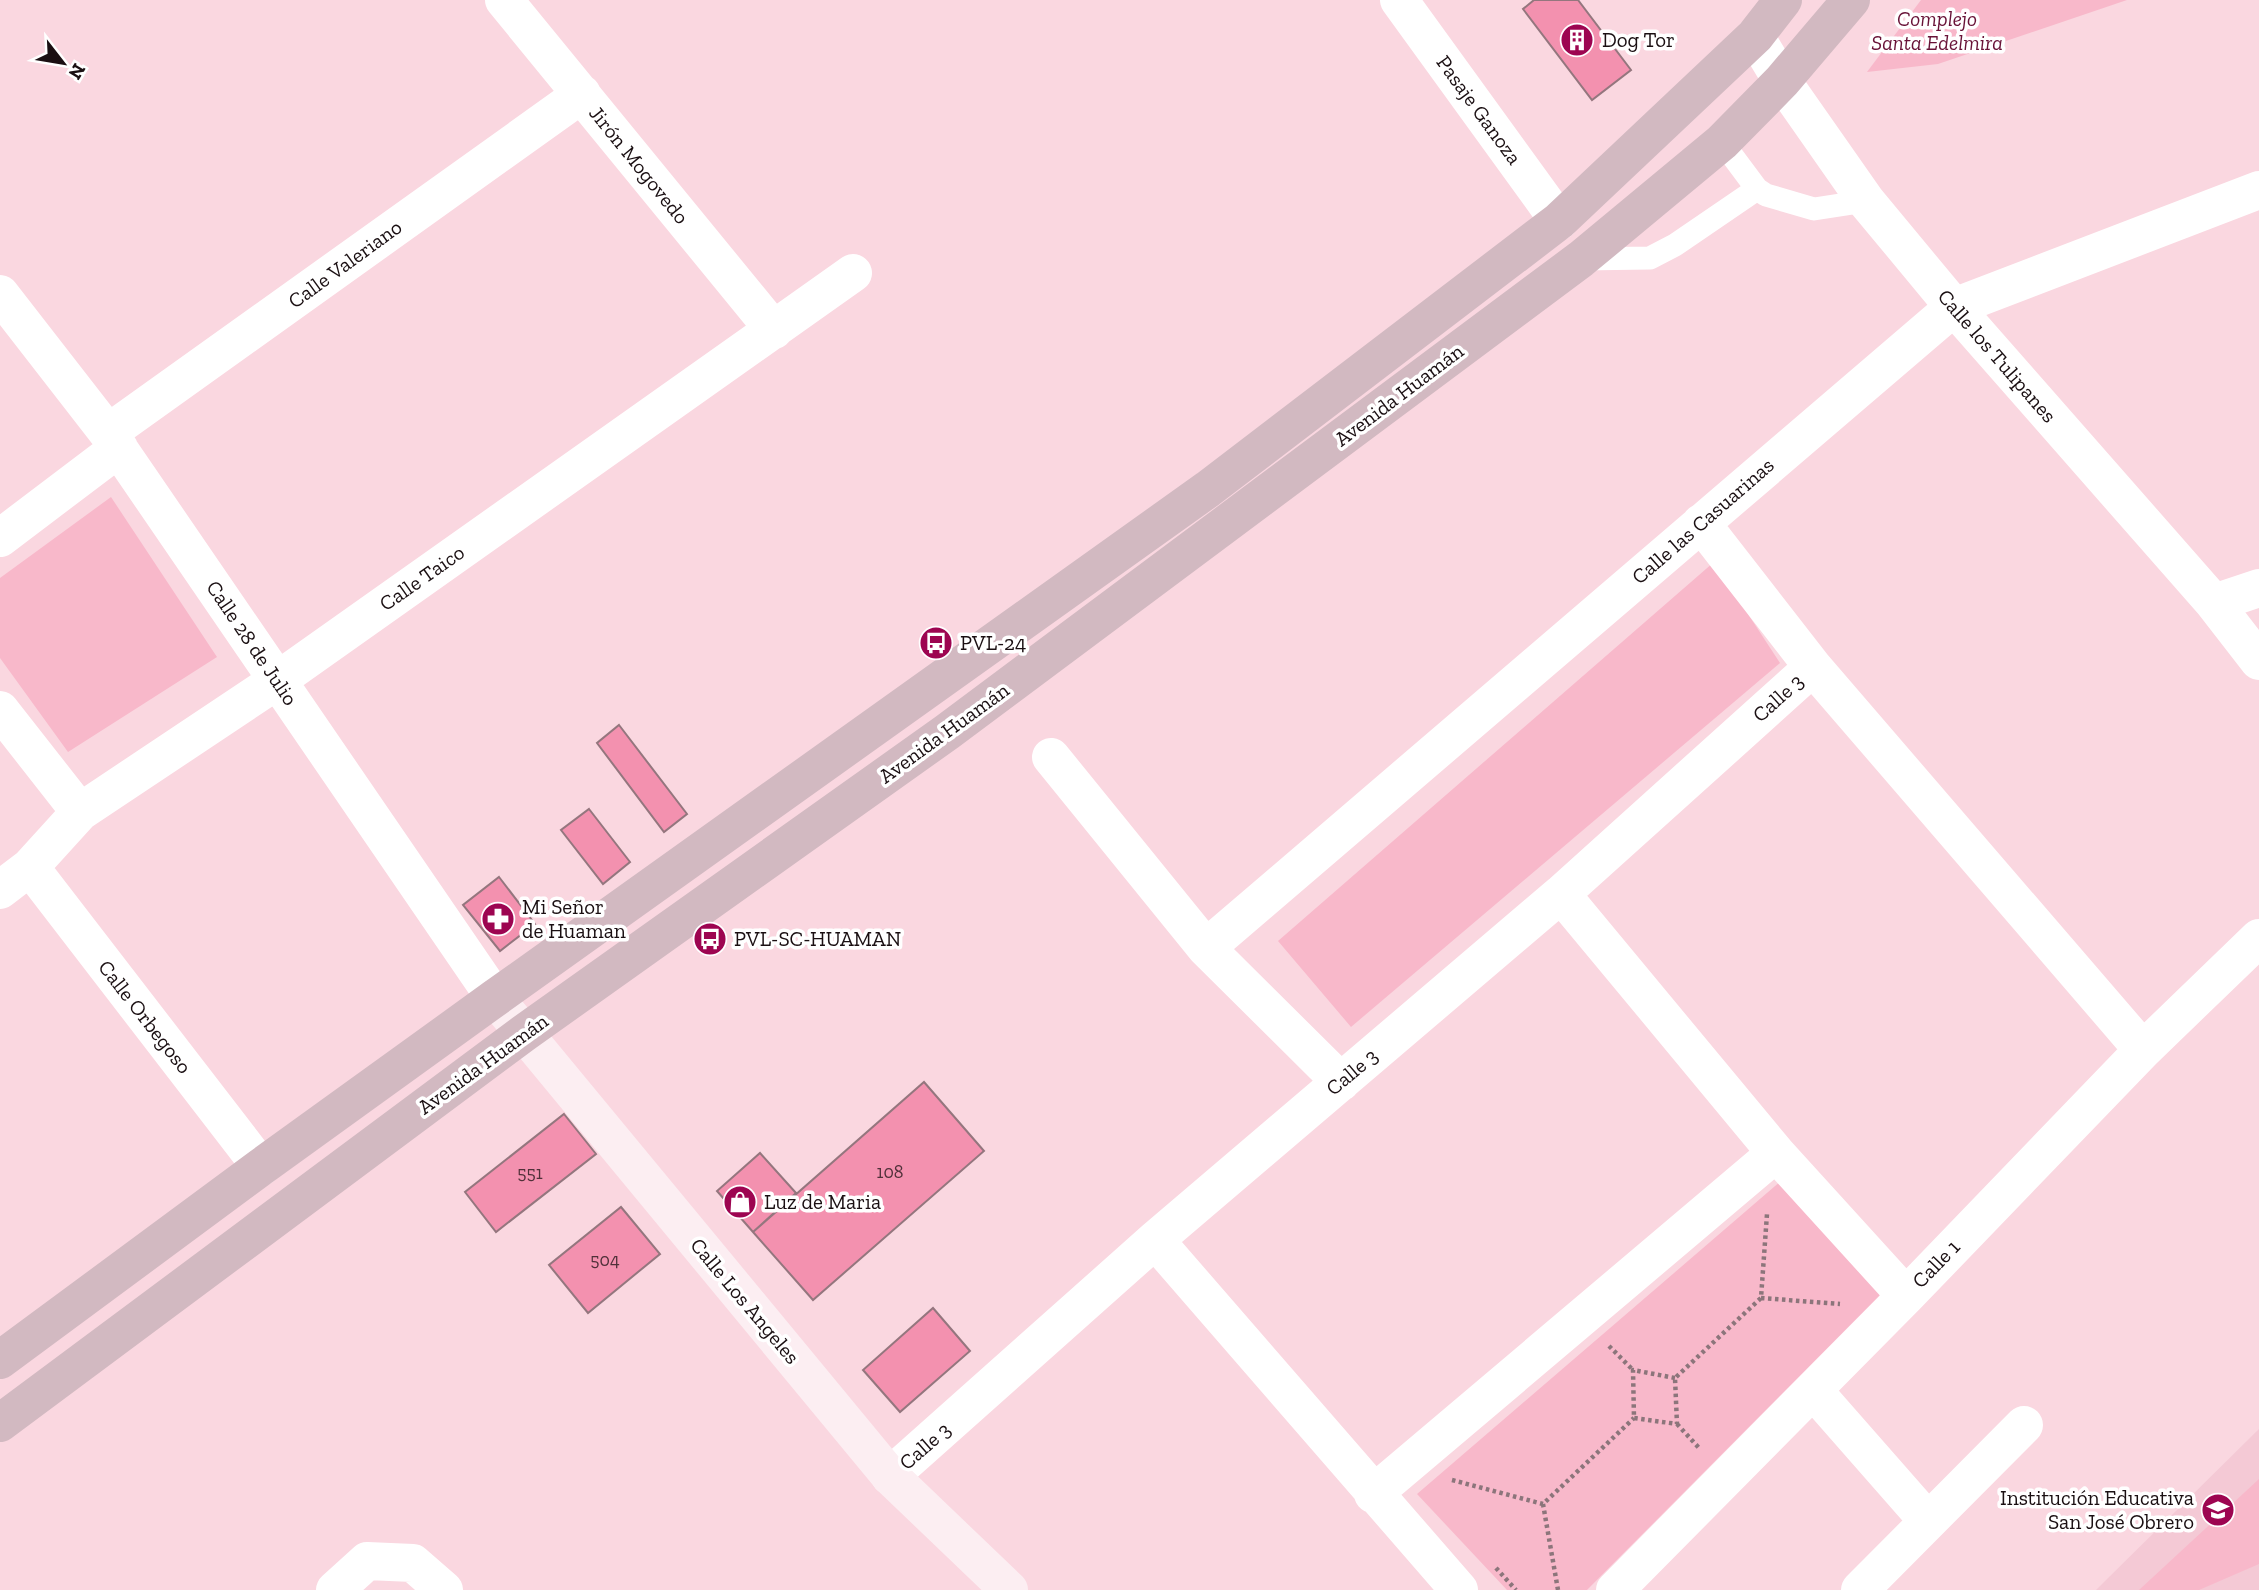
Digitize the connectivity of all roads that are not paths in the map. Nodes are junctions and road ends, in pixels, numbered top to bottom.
1 (504, 0) edge
2 (1399, 0) edge
3 (1783, 0) edge
4 (1851, 0) edge
5 (1755, 36) junction
6 (1782, 80) junction
7 (582, 94) junction
8 (1722, 142) junction
9 (1757, 189) junction
10 (2259, 190) edge
11 (1866, 201) junction
12 (1559, 221) junction
13 (1581, 259) junction
14 (853, 273) dead end
15 (0, 294) edge
16 (1954, 307) junction
17 (774, 330) junction
18 (113, 441) junction
19 (1701, 523) junction
20 (0, 538) edge
21 (2259, 588) edge
22 (2214, 603) junction
23 (2259, 661) edge
24 (1813, 667) junction
25 (278, 680) junction
26 (0, 710) edge
27 (1051, 757) dead end
28 (80, 812) junction
29 (30, 867) junction
30 (0, 890) edge
31 (1561, 894) junction
32 (2259, 938) edge
33 (1206, 948) junction
34 (495, 998) junction
35 (524, 1033) junction
36 (2143, 1050) junction
37 (1341, 1082) junction
38 (1776, 1153) junction
39 (261, 1167) junction
40 (1155, 1240) junction
41 (1906, 1296) junction
42 (0, 1360) edge
43 (1813, 1390) junction
44 (0, 1423) edge
45 (2024, 1425) dead end
46 (890, 1476) junction
47 (1373, 1494) junction
48 (1928, 1521) junction
49 (335, 1590) edge
50 (444, 1590) edge
51 (1009, 1590) edge
52 (1459, 1590) edge
53 (1615, 1590) edge
54 (1860, 1590) edge

1 - 7 street, Jirón Mogovedo
2 - 12 street, Pasaje Ganoza
3 - 5 main road, Avenida Huamán
4 - 6 main road, Avenida Huamán
5 - 6 street, Calle los Tulipanes
5 - 12 main road, Avenida Huamán
6 - 8 main road, Avenida Huamán
6 - 11 street, Calle los Tulipanes
7 - 17 street, Jirón Mogovedo
7 - 18 street, Calle Valeriano
8 - 9 lane
8 - 13 main road, Avenida Huamán
9 - 11 lane
9 - 13 lane
10 - 16 street, Calle las Casuarinas
11 - 16 street, Calle los Tulipanes
12 - 34 main road, Avenida Huamán
13 - 35 main road, Avenida Huamán
14 - 17 street, Calle Taico
15 - 18 street, Calle 28 de Julio
16 - 19 street, Calle las Casuarinas
16 - 22 street, Calle los Tulipanes
17 - 25 street, Calle Taico
18 - 20 street, Calle Valeriano
18 - 25 street, Calle 28 de Julio
19 - 24 street
19 - 33 street, Calle las Casuarinas
21 - 22 street
22 - 23 street, Calle los Tulipanes
24 - 31 street, Calle 3
24 - 36 street
25 - 28 street, Calle Taico
25 - 34 street, Calle 28 de Julio
26 - 28 street
27 - 33 street
28 - 29 street, Calle Taico
29 - 30 street, Calle Taico
29 - 39 street, Calle Orbegoso
31 - 37 street, Calle 3
31 - 38 street
32 - 36 street, Calle 1
33 - 37 street
34 - 35 street, Calle Los Angeles
34 - 39 main road, Avenida Huamán
35 - 44 main road, Avenida Huamán
35 - 46 street, Calle Los Angeles
36 - 41 street, Calle 1
37 - 40 street, Calle 3
38 - 41 street
38 - 47 street
39 - 42 main road, Avenida Huamán
40 - 46 street, Calle 3
40 - 47 street
41 - 43 street, Calle 1
43 - 48 street
43 - 53 street, Calle 1
45 - 48 street
46 - 51 street, Calle Los Angeles
47 - 52 street
48 - 54 street
49 - 50 street

